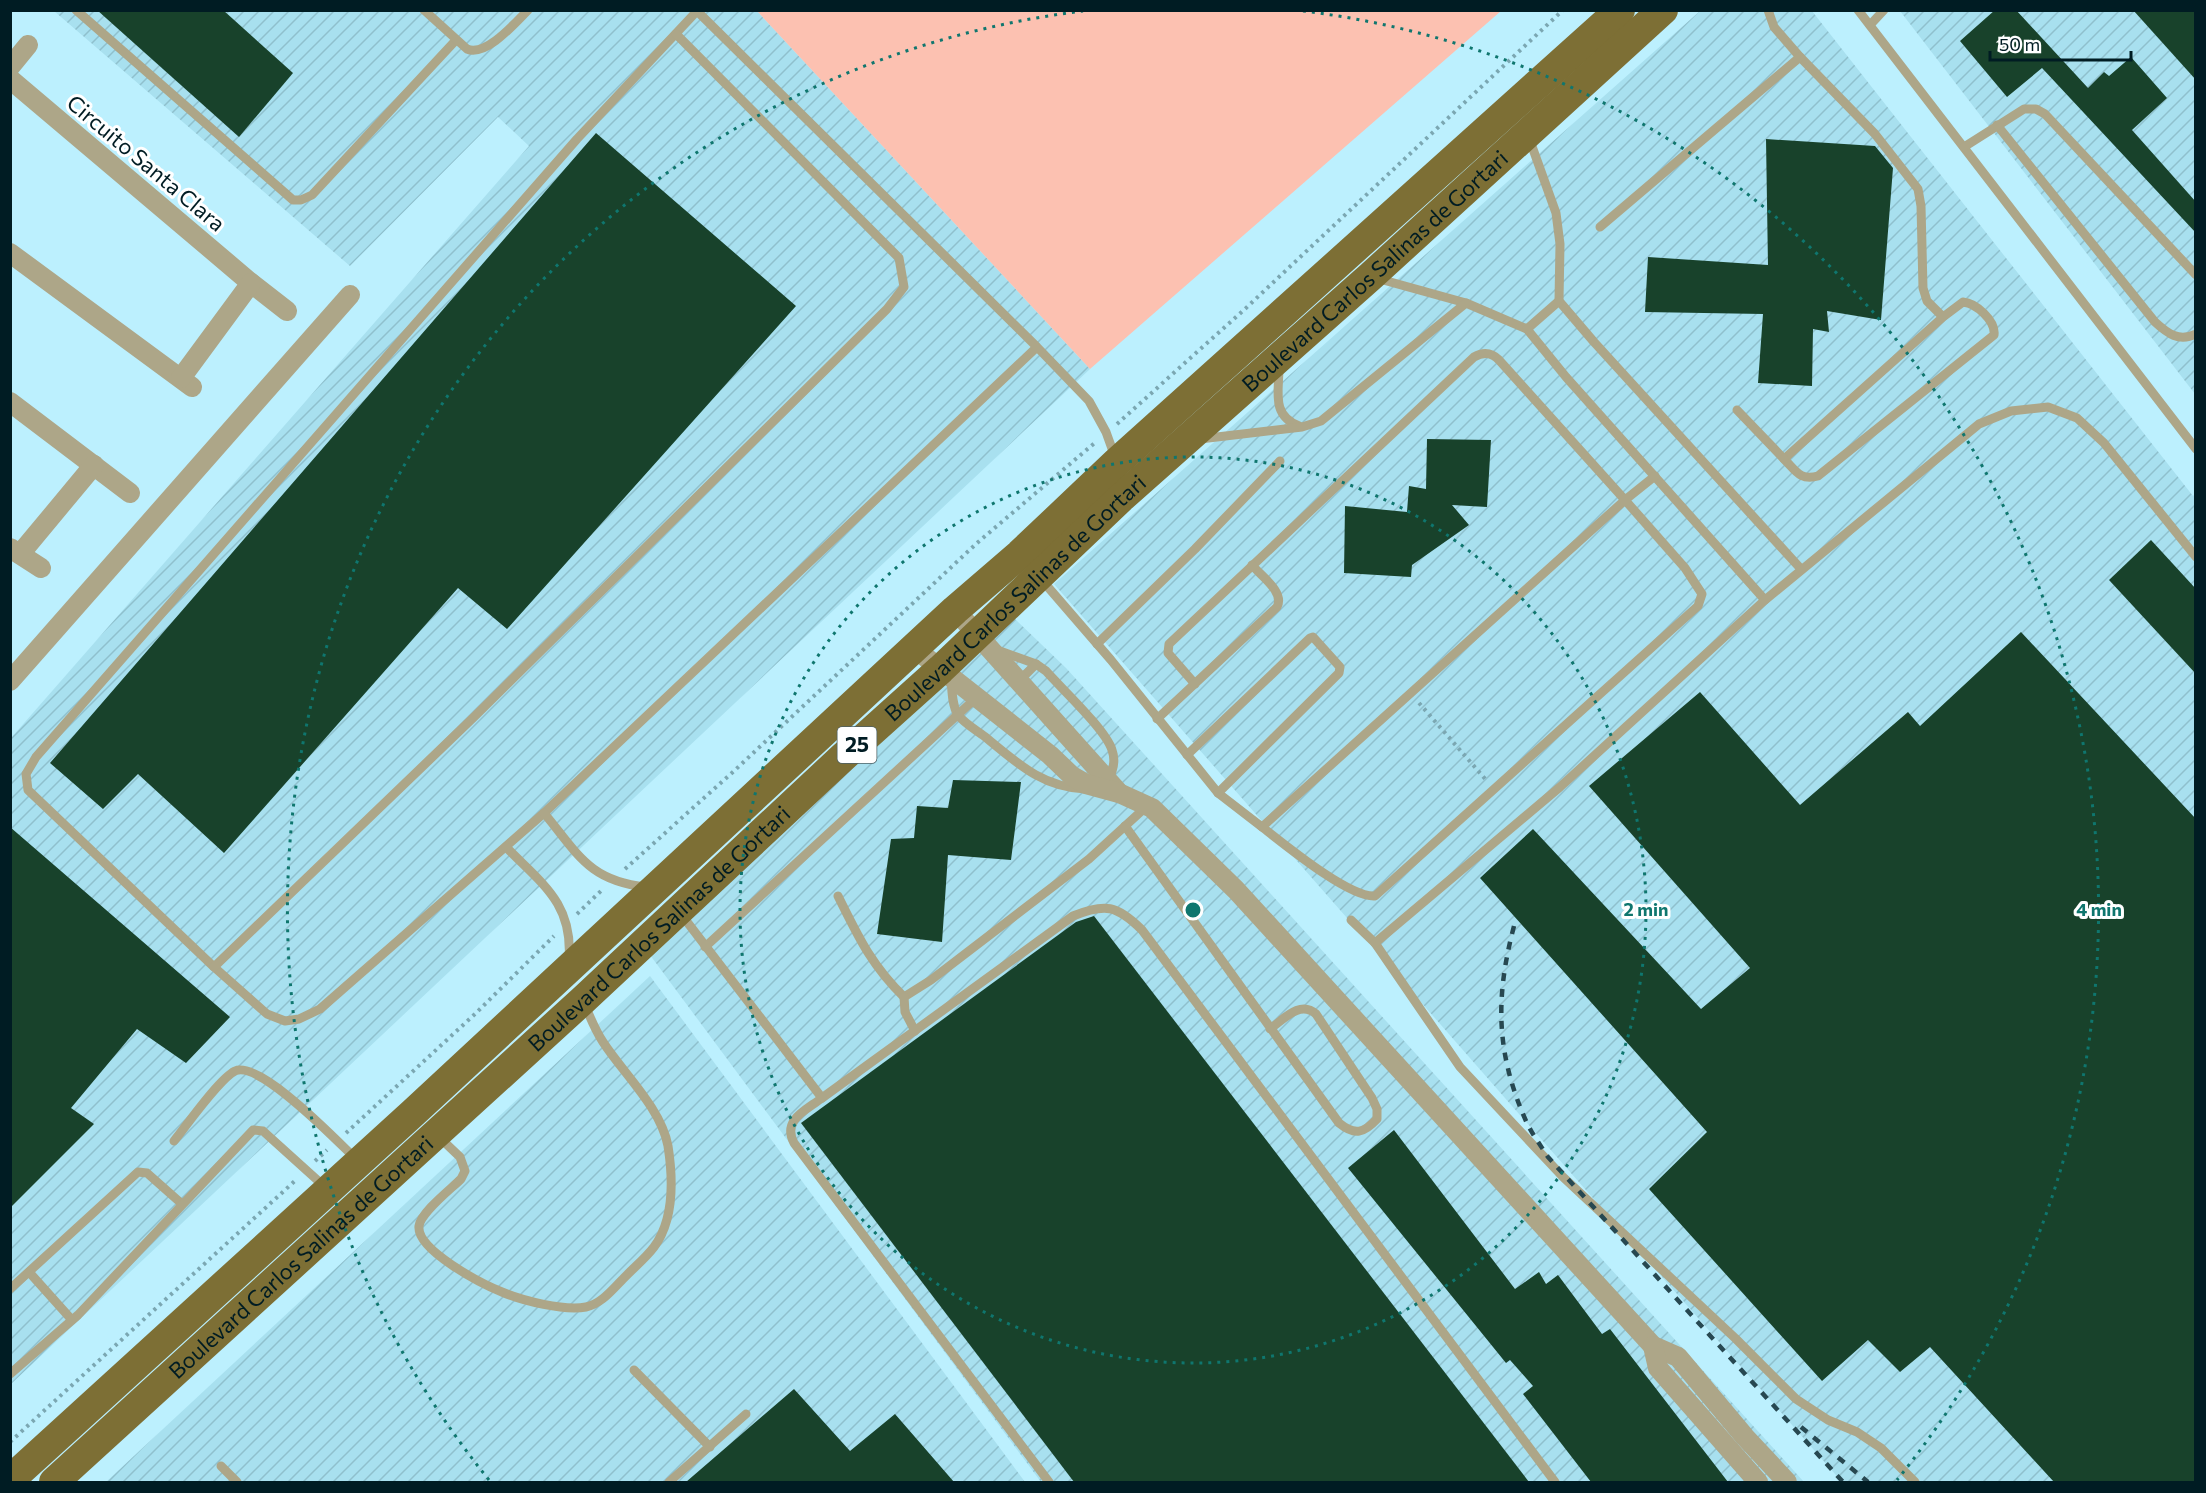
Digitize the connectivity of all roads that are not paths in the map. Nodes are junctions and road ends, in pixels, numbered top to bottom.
1 (76, 10) edge
2 (424, 10) edge
3 (528, 10) edge
4 (1620, 10) edge
5 (1663, 10) edge
6 (1768, 10) edge
7 (1858, 10) edge
8 (1884, 10) edge
9 (697, 11) edge
10 (1870, 25) junction
11 (676, 34) junction
12 (456, 39) junction
13 (28, 45) dead end
14 (1800, 57) junction
15 (10, 67) edge
16 (10, 79) edge
17 (1997, 125) junction
18 (1527, 135) junction
19 (1964, 147) junction
20 (1600, 227) dead end
21 (10, 253) edge
22 (2196, 275) edge
23 (1371, 276) junction
24 (251, 283) junction
25 (350, 295) dead end
26 (1559, 301) junction
27 (1466, 303) junction
28 (288, 311) dead end
29 (1943, 317) junction
30 (1527, 328) junction
31 (2196, 334) edge
32 (1037, 347) junction
33 (1280, 358) junction
34 (10, 402) edge
35 (1737, 410) dead end
36 (1302, 427) junction
37 (1187, 441) junction
38 (2196, 449) edge
39 (1784, 459) junction
40 (1280, 461) dead end
41 (1117, 462) junction
42 (94, 465) junction
43 (1655, 476) junction
44 (130, 493) dead end
45 (1625, 500) junction
46 (15, 551) edge
47 (2196, 557) edge
48 (1030, 566) junction
49 (1252, 566) junction
50 (41, 568) dead end
51 (1801, 569) junction
52 (1765, 600) junction
53 (955, 610) junction
54 (985, 641) junction
55 (1097, 644) junction
56 (914, 648) junction
57 (1036, 664) junction
58 (946, 673) junction
59 (1020, 680) junction
60 (10, 681) edge
61 (1195, 684) junction
62 (976, 697) junction
63 (1047, 710) junction
64 (958, 715) junction
65 (1157, 719) junction
66 (1023, 734) junction
67 (1186, 755) junction
68 (1109, 787) junction
69 (1218, 793) junction
70 (1147, 806) junction
71 (544, 813) junction
72 (1125, 826) junction
73 (1262, 827) junction
74 (506, 847) junction
75 (654, 888) junction
76 (838, 896) dead end
77 (678, 910) junction
78 (1351, 920) dead end
79 (1375, 943) junction
80 (705, 946) junction
81 (214, 967) junction
82 (569, 967) junction
83 (904, 998) junction
84 (584, 1000) junction
85 (1270, 1029) junction
86 (915, 1031) junction
87 (822, 1098) junction
88 (425, 1123) junction
89 (174, 1141) dead end
90 (370, 1173) junction
91 (328, 1190) junction
92 (182, 1204) junction
93 (29, 1272) junction
94 (10, 1289) edge
95 (72, 1320) junction
96 (1653, 1346) junction
97 (634, 1370) dead end
98 (10, 1374) edge
99 (746, 1414) dead end
100 (710, 1447) junction
101 (222, 1466) dead end
102 (28, 1477) edge
103 (237, 1482) edge
104 (669, 1482) edge
105 (1049, 1482) edge
106 (1555, 1482) edge
107 (1758, 1482) edge
108 (1787, 1482) edge
109 (1915, 1482) edge

1 - 12 lane
2 - 12 lane
3 - 12 lane
4 - 41 main road, Boulevard Carlos Salinas de Gortari / 25
5 - 18 main road, Boulevard Carlos Salinas de Gortari / 25
6 - 14 lane
7 - 10 lane
8 - 10 lane
9 - 11 lane
9 - 32 lane
10 - 19 lane
11 - 81 lane
11 - 81 lane
13 - 15 street
14 - 20 lane
14 - 29 lane
16 - 24 street, Circuito Santa Clara
17 - 19 lane
17 - 22 lane
17 - 31 lane
18 - 23 main road, Boulevard Carlos Salinas de Gortari / 25
18 - 26 lane
19 - 38 lane
21 - 24 street
23 - 27 lane
23 - 33 main road, Boulevard Carlos Salinas de Gortari / 25
24 - 28 street, Circuito Santa Clara
25 - 60 street
26 - 30 lane
26 - 51 lane
27 - 30 lane
27 - 36 lane
29 - 39 lane
29 - 39 lane
30 - 43 lane
32 - 41 lane
32 - 71 lane
33 - 36 lane
33 - 37 main road, Boulevard Carlos Salinas de Gortari / 25
34 - 42 street
35 - 39 lane
36 - 37 lane
37 - 48 main road, Boulevard Carlos Salinas de Gortari / 25
40 - 55 lane
41 - 48 main road, Boulevard Carlos Salinas de Gortari / 25
42 - 44 street
42 - 46 street
43 - 45 lane
43 - 52 lane
45 - 49 lane
45 - 73 lane
45 - 73 lane
46 - 50 street
47 - 51 lane
48 - 53 main road, Boulevard Carlos Salinas de Gortari / 25
48 - 54 main road, Boulevard Carlos Salinas de Gortari / 25
48 - 55 lane
49 - 61 lane
49 - 61 lane
51 - 52 lane
52 - 79 lane
53 - 54 street
53 - 56 main road, Boulevard Carlos Salinas de Gortari / 25
54 - 57 lane
54 - 58 main road, Boulevard Carlos Salinas de Gortari / 25
54 - 59 street
55 - 65 lane
56 - 58 street
56 - 75 main road, Boulevard Carlos Salinas de Gortari / 25
57 - 59 lane
57 - 68 lane
58 - 62 street
58 - 64 lane
58 - 77 main road, Boulevard Carlos Salinas de Gortari / 25
59 - 63 street
61 - 65 lane
62 - 64 lane
62 - 66 street
63 - 66 street
63 - 68 street
64 - 68 lane
64 - 80 lane
65 - 67 lane
66 - 68 street
67 - 69 lane
67 - 69 lane
68 - 70 street
69 - 73 lane
70 - 72 lane
70 - 96 street
71 - 74 lane
71 - 75 lane
72 - 83 lane
72 - 85 lane
74 - 81 lane
74 - 82 lane
75 - 82 main road, Boulevard Carlos Salinas de Gortari / 25
76 - 83 lane
77 - 80 lane
77 - 84 main road, Boulevard Carlos Salinas de Gortari / 25
78 - 79 lane
79 - 109 lane
80 - 87 lane
82 - 88 main road, Boulevard Carlos Salinas de Gortari / 25
83 - 86 lane
84 - 88 main road, Boulevard Carlos Salinas de Gortari / 25
84 - 88 lane
85 - 85 lane
86 - 87 lane
86 - 106 lane
87 - 105 lane
88 - 90 main road, Boulevard Carlos Salinas de Gortari / 25
89 - 90 lane
90 - 91 main road, Boulevard Carlos Salinas de Gortari / 25
90 - 102 main road, Boulevard Carlos Salinas de Gortari / 25
91 - 92 lane
91 - 102 main road, Boulevard Carlos Salinas de Gortari / 25
92 - 93 lane
92 - 95 lane
93 - 94 lane
93 - 95 lane
95 - 98 lane
96 - 107 street
96 - 108 street
97 - 100 lane
99 - 100 lane
100 - 104 lane
101 - 103 lane

